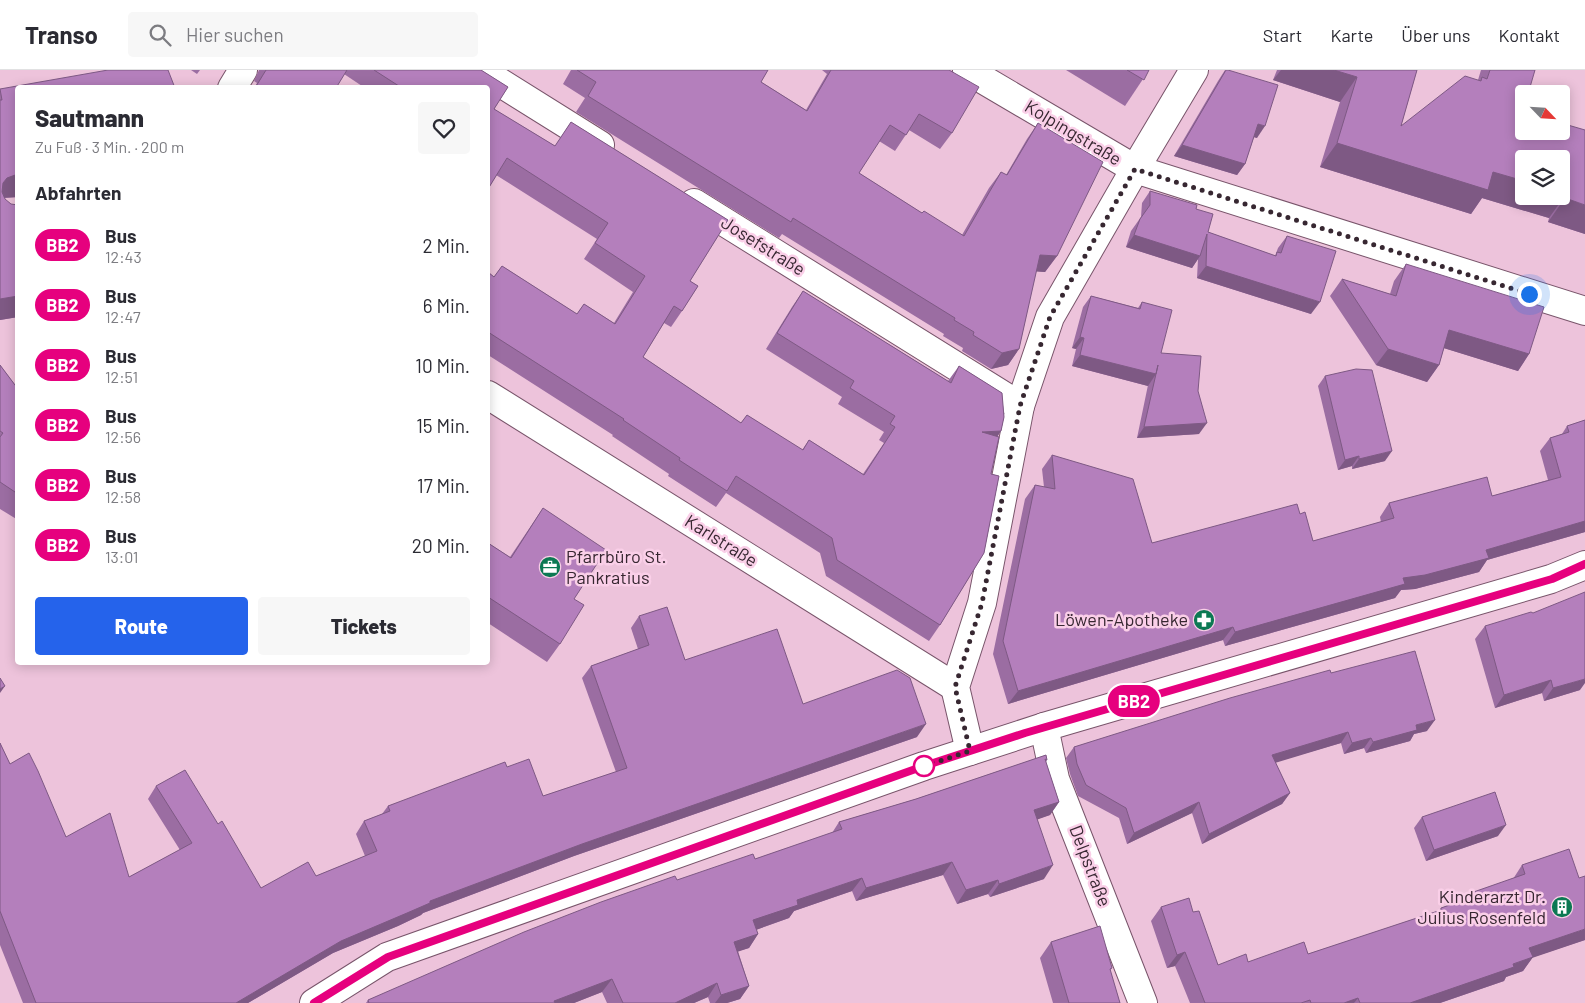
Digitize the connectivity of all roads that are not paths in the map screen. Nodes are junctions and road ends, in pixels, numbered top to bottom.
1 (243, 70) edge
2 (480, 70) edge
3 (967, 70) edge
4 (1194, 70) edge
5 (234, 85) edge
6 (624, 159) edge
7 (1135, 169) junction
8 (674, 191) edge
9 (1585, 312) edge
10 (490, 396) edge
11 (1020, 406) junction
12 (1585, 564) edge
13 (955, 687) junction
14 (1044, 727) junction
15 (970, 751) junction
16 (314, 1003) edge
17 (1143, 1003) edge

1 - 5 street
2 - 6 street
3 - 7 street, Kolpingstraße
4 - 7 street
7 - 9 street, Kolpingstraße
7 - 11 street
8 - 11 street, Josefstraße
10 - 13 street, Karlstraße
11 - 13 street
12 - 14 street
13 - 15 street
14 - 15 street
14 - 17 street, Delpstraße
15 - 16 street

